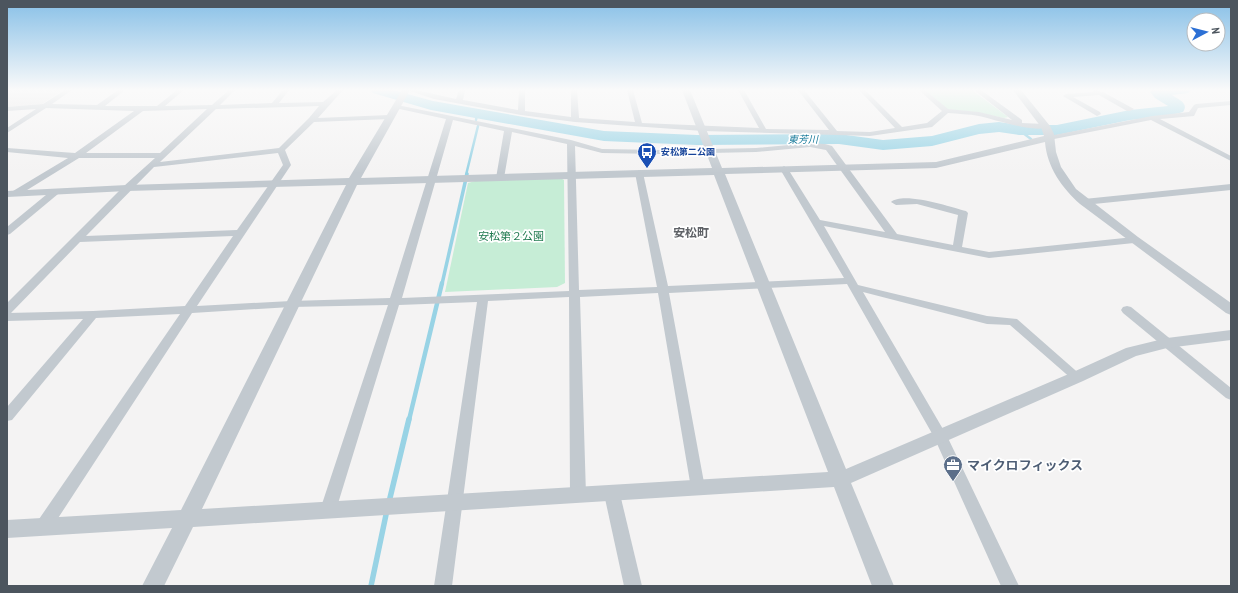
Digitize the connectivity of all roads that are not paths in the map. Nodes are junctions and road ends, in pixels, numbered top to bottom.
1 (389, 117) edge
2 (28, 118) edge
3 (129, 118) edge
4 (203, 118) edge
5 (372, 118) edge
6 (450, 118) joint
7 (557, 118) edge
8 (637, 118) edge
9 (698, 118) edge
10 (757, 118) edge
11 (823, 118) edge
12 (890, 118) edge
13 (938, 118) edge
14 (994, 118) edge
15 (1014, 118) edge
16 (1037, 118) edge
17 (1152, 118) junction
18 (1155, 118) edge
19 (312, 120) joint
20 (575, 120) joint
21 (638, 124) junction
22 (1027, 126) junction
23 (900, 128) junction
24 (703, 130) junction
25 (7, 131) edge
26 (508, 131) junction
27 (764, 131) junction
28 (1047, 131) junction
29 (834, 132) junction
30 (571, 142) junction
31 (710, 148) junction
32 (7, 150) edge
33 (281, 150) junction
34 (163, 155) junction
35 (77, 156) junction
36 (1231, 159) edge
37 (152, 165) junction
38 (842, 167) junction
39 (784, 169) junction
40 (718, 171) junction
41 (639, 173) junction
42 (570, 175) junction
43 (500, 178) junction
44 (431, 180) junction
45 (353, 182) junction
46 (272, 185) junction
47 (1231, 187) edge
48 (127, 188) junction
49 (55, 192) junction
50 (11, 193) edge
51 (896, 202) dead end
52 (1084, 202) junction
53 (817, 222) junction
54 (7, 232) edge
55 (241, 232) junction
56 (893, 236) junction
57 (77, 238) junction
58 (1134, 240) junction
59 (957, 249) junction
60 (853, 284) junction
61 (764, 286) junction
62 (663, 289) junction
63 (573, 294) junction
64 (483, 298) junction
65 (395, 301) junction
66 (291, 304) junction
67 (7, 310) edge
68 (1127, 310) dead end
69 (1231, 310) edge
70 (188, 311) junction
71 (93, 315) junction
72 (7, 317) edge
73 (1231, 335) edge
74 (1167, 343) junction
75 (1077, 377) junction
76 (1231, 395) edge
77 (7, 416) edge
78 (940, 436) junction
79 (841, 479) junction
80 (698, 488) junction
81 (612, 494) junction
82 (578, 495) junction
83 (454, 502) junction
84 (328, 510) junction
85 (188, 519) junction
86 (43, 527) junction
87 (7, 529) edge
88 (153, 586) edge
89 (443, 586) edge
90 (633, 586) edge
91 (883, 586) edge
92 (1010, 586) edge

1 - 45 street
2 - 25 street
3 - 35 street
4 - 34 street
5 - 19 street
6 - 26 street
6 - 44 street
7 - 20 street
8 - 21 street
9 - 24 street
10 - 27 street
11 - 29 street
12 - 23 street
13 - 23 street
14 - 22 street
15 - 22 street
16 - 28 street
17 - 18 street
17 - 28 street
17 - 36 street
19 - 33 street
20 - 21 street
21 - 24 street
22 - 28 street
23 - 29 street
24 - 27 street
24 - 31 street
26 - 30 street
26 - 43 street
27 - 29 street
28 - 38 street
28 - 52 street
30 - 31 street
30 - 42 street
31 - 38 street
31 - 40 street
32 - 35 street
33 - 37 street
33 - 46 street
34 - 35 street
34 - 37 street
35 - 50 street
37 - 48 street
38 - 39 street
38 - 56 street
39 - 40 street
39 - 53 street
40 - 41 street
40 - 61 street
41 - 42 street
41 - 62 street
42 - 43 street
42 - 63 street
43 - 44 street
44 - 45 street
44 - 65 street
45 - 46 street
45 - 66 street
46 - 48 street
46 - 55 street
47 - 52 street
48 - 49 street
48 - 57 street
49 - 50 street
49 - 54 street
51 - 59 street
52 - 58 street
53 - 56 street
53 - 60 street
55 - 57 street
55 - 70 street
56 - 59 street
57 - 67 street
58 - 59 street
58 - 69 street
60 - 61 street
60 - 75 street
60 - 78 street
61 - 62 street
61 - 79 street
62 - 63 street
62 - 80 street
63 - 64 street
63 - 82 street
64 - 65 street
64 - 83 street
65 - 66 street
65 - 84 street
66 - 70 street
66 - 85 street
68 - 74 street
70 - 71 street
70 - 86 street
71 - 72 street
71 - 77 street
73 - 74 street
74 - 75 street
74 - 76 street
75 - 78 street
78 - 79 street
78 - 92 street
79 - 80 street
79 - 91 street
80 - 81 street
81 - 82 street
81 - 90 street
82 - 83 street
83 - 84 street
83 - 89 street
84 - 85 street
85 - 86 street
85 - 88 street
86 - 87 street

